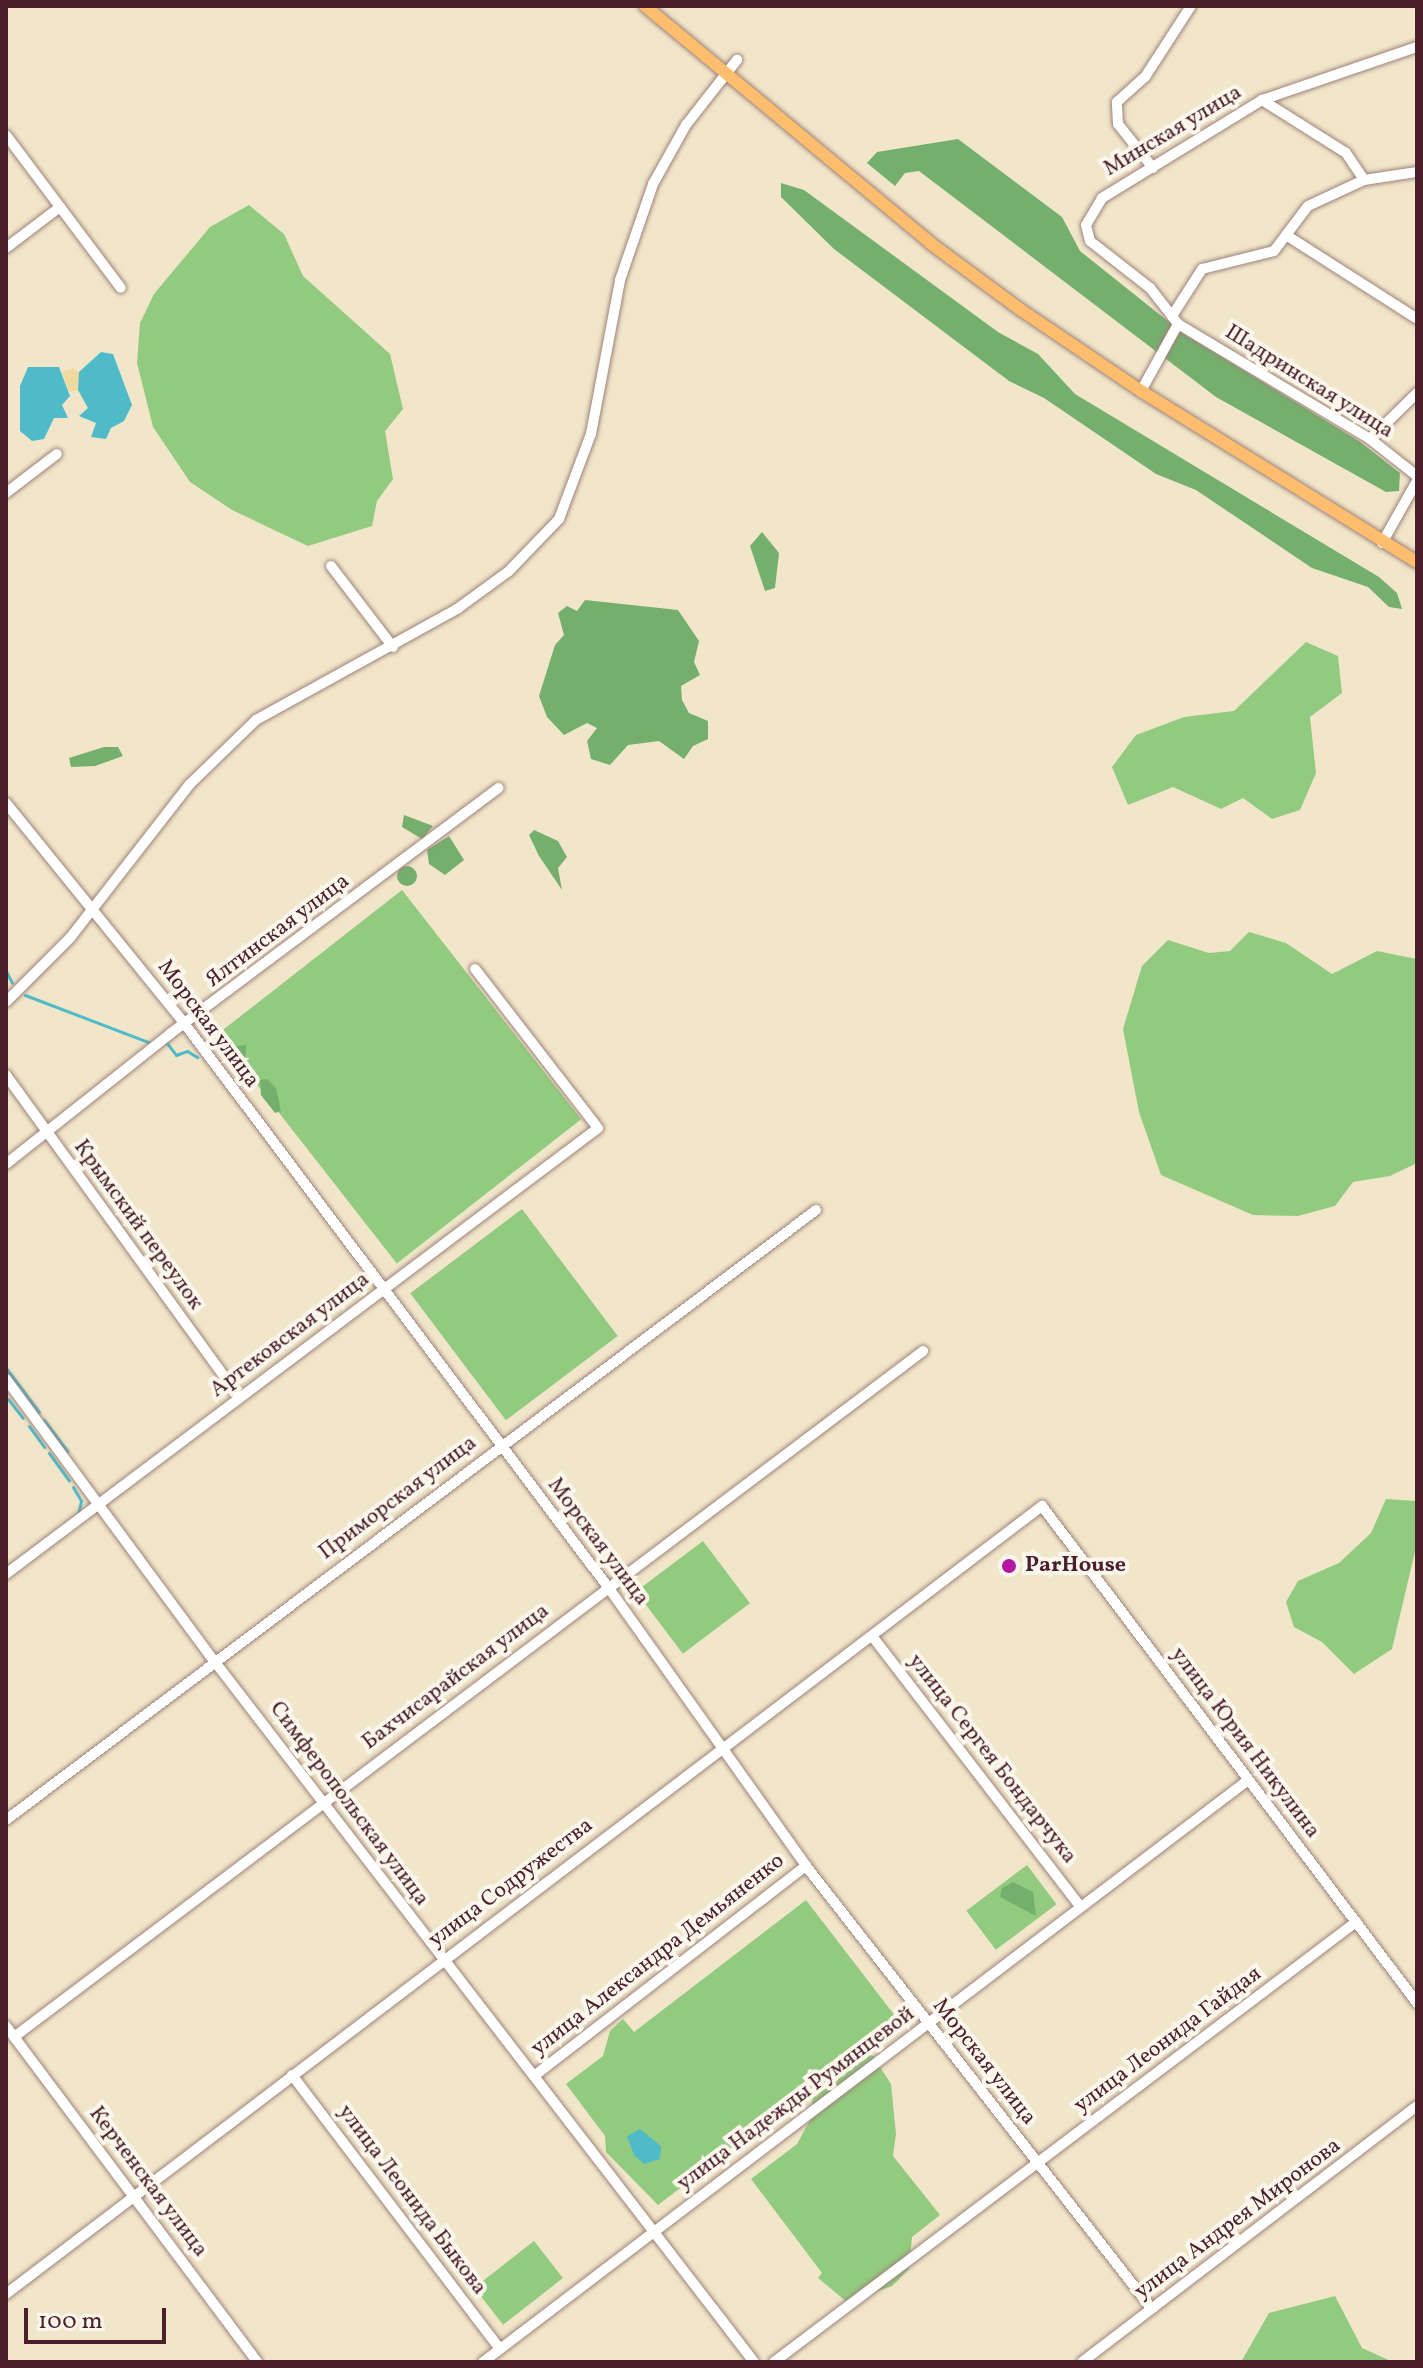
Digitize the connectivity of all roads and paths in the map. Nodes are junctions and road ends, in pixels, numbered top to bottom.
1 (645, 6) edge
2 (1191, 6) edge
3 (1417, 47) edge
4 (737, 60) dead end
5 (724, 74) junction
6 (1262, 100) junction
7 (6, 135) edge
8 (1153, 168) junction
9 (1417, 172) edge
10 (1364, 180) junction
11 (60, 207) junction
12 (1289, 237) junction
13 (6, 248) edge
14 (121, 288) dead end
15 (1417, 319) edge
16 (1175, 320) junction
17 (1141, 391) junction
18 (1417, 393) edge
19 (1370, 439) junction
20 (57, 454) dead end
21 (1417, 479) edge
22 (6, 493) edge
23 (1382, 543) junction
24 (1417, 562) edge
25 (331, 566) dead end
26 (393, 647) junction
27 (499, 788) dead end
28 (6, 803) edge
29 (93, 908) junction
30 (475, 969) dead end
31 (6, 1002) edge
32 (184, 1023) junction
33 (6, 1075) edge
34 (47, 1134) junction
35 (6, 1164) edge
36 (816, 1210) dead end
37 (384, 1290) junction
38 (923, 1351) dead end
39 (6, 1379) edge
40 (239, 1397) junction
41 (501, 1446) junction
42 (98, 1505) junction
43 (1042, 1506) joint
44 (6, 1574) edge
45 (608, 1587) junction
46 (872, 1636) junction
47 (215, 1662) junction
48 (723, 1746) junction
49 (1248, 1780) junction
50 (323, 1801) junction
51 (6, 1820) edge
52 (806, 1866) junction
53 (1080, 1906) junction
54 (1356, 1922) junction
55 (444, 1960) junction
56 (1417, 2003) edge
57 (927, 2023) junction
58 (6, 2026) edge
59 (14, 2037) junction
60 (292, 2075) junction
61 (534, 2076) junction
62 (1417, 2106) edge
63 (1039, 2163) junction
64 (133, 2196) junction
65 (653, 2233) junction
66 (6, 2294) edge
67 (1152, 2309) junction
68 (500, 2349) junction
69 (257, 2362) edge
70 (483, 2362) edge
71 (754, 2362) edge
72 (774, 2362) edge
73 (1082, 2362) edge

1 - 5 main road
2 - 8 street
3 - 6 street, Минская улица
4 - 5 street
5 - 17 main road
5 - 26 street
6 - 8 street, Минская улица
6 - 10 street
7 - 11 street
8 - 16 street, Минская улица
9 - 10 street
10 - 12 street
11 - 13 street
11 - 14 street
12 - 15 street
12 - 16 street
16 - 17 street
16 - 19 street, Шадринская улица
17 - 23 main road
18 - 19 street
19 - 21 street, Шадринская улица
20 - 22 street
21 - 23 street
23 - 24 main road
25 - 26 street
26 - 29 street
27 - 32 street, Ялтинская улица
28 - 29 street, Морская улица
29 - 31 street
29 - 32 street, Морская улица
30 - 37 street, Артековская улица
32 - 34 street, Ялтинская улица
32 - 37 street, Морская улица
33 - 34 street, Крымский переулок
34 - 35 street, Ялтинская улица
34 - 40 street, Крымский переулок
36 - 41 street, Приморская улица
37 - 40 street, Артековская улица
37 - 41 street, Морская улица
38 - 45 street, Бахчисарайская улица
39 - 42 street, Симферопольская улица
40 - 42 street, Артековская улица
41 - 45 street, Морская улица
41 - 47 street, Приморская улица
42 - 44 street, Артековская улица
42 - 47 street, Симферопольская улица
43 - 46 street, улица Содружества
43 - 49 street, улица Юрия Никулина
45 - 48 street, Морская улица
45 - 50 street, Бахчисарайская улица
46 - 48 street, улица Содружества
46 - 53 street, улица Сергея Бондарчука
47 - 50 street, Симферопольская улица
47 - 51 street, Приморская улица
48 - 52 street, Морская улица
48 - 55 street, улица Содружества
49 - 53 street, улица Надежды Румянцевой
49 - 54 street, улица Юрия Никулина
50 - 55 street, Симферопольская улица
50 - 59 street, Бахчисарайская улица
52 - 57 street, Морская улица
52 - 61 street, улица Александра Демьяненко
53 - 57 street, улица Надежды Румянцевой
54 - 56 street, улица Юрия Никулина
54 - 63 street, улица Леонида Гайдая
55 - 60 street, улица Содружества
55 - 61 street, Симферопольская улица
57 - 63 street, Морская улица
57 - 65 street, улица Надежды Румянцевой
58 - 59 street, Керченская улица
59 - 64 street, Керченская улица
60 - 64 street, улица Содружества
60 - 68 street, улица Леонида Быкова
61 - 65 street, Симферопольская улица
62 - 67 street, улица Андрея Миронова
63 - 67 street, Морская улица
63 - 72 street, улица Леонида Гайдая
64 - 66 street, улица Содружества
64 - 69 street, Керченская улица
65 - 68 street, улица Надежды Румянцевой
65 - 71 street, Симферопольская улица
67 - 73 street, улица Андрея Миронова
68 - 70 street, улица Надежды Румянцевой

